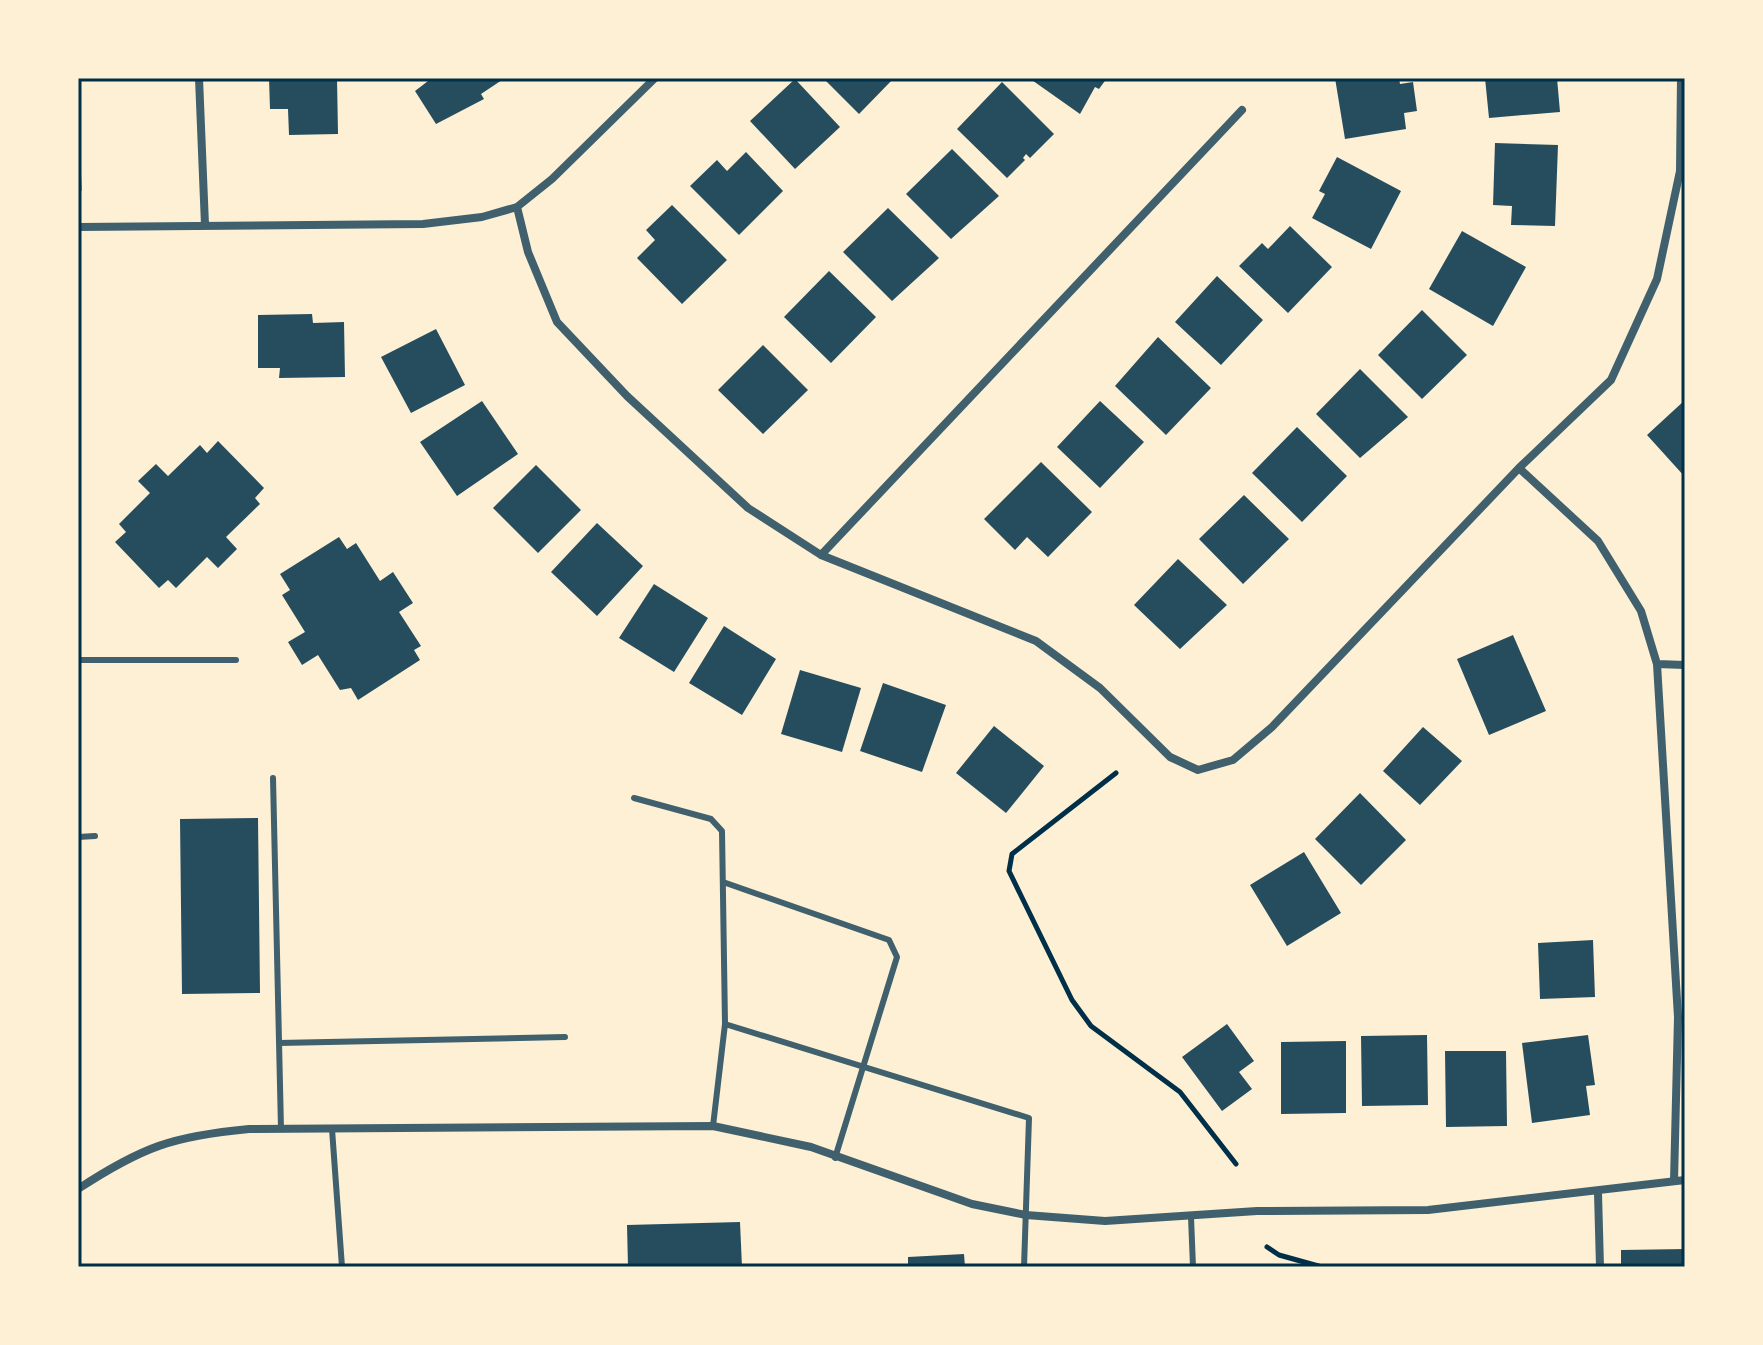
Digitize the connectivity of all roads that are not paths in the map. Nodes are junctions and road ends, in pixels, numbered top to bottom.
1 (199, 78) edge
2 (655, 78) edge
3 (1681, 78) edge
4 (1242, 110) dead end
5 (517, 207) junction
6 (205, 225) junction
7 (78, 227) edge
8 (1519, 468) junction
9 (821, 555) junction
10 (78, 660) edge
11 (236, 660) dead end
12 (1657, 664) junction
13 (1685, 665) edge
14 (273, 778) dead end
15 (634, 798) dead end
16 (95, 836) dead end
17 (78, 837) edge
18 (723, 882) junction
19 (725, 1024) junction
20 (565, 1037) dead end
21 (279, 1043) junction
22 (863, 1066) junction
23 (713, 1126) junction
24 (281, 1129) junction
25 (332, 1129) junction
26 (835, 1158) junction
27 (1685, 1180) edge
28 (1674, 1181) junction
29 (78, 1189) edge
30 (1598, 1193) junction
31 (1026, 1215) junction
32 (1191, 1217) junction
33 (342, 1267) edge
34 (1024, 1267) edge
35 (1193, 1267) edge
36 (1600, 1267) edge

1 - 6 street
2 - 5 street
3 - 8 street
4 - 9 street
5 - 6 street
5 - 9 street
6 - 7 street
8 - 9 street
8 - 12 street
10 - 11 lane
12 - 13 street
12 - 28 street
14 - 21 lane
15 - 18 lane
16 - 17 lane
18 - 19 lane
18 - 22 lane
19 - 22 lane
19 - 23 lane
20 - 21 lane
21 - 24 lane
22 - 26 lane
22 - 31 lane
23 - 25 street
23 - 26 street
24 - 25 street
24 - 29 street
25 - 33 lane
26 - 31 street
27 - 28 street
28 - 30 street
30 - 32 street
30 - 36 street
31 - 32 street
31 - 34 lane
32 - 35 lane

